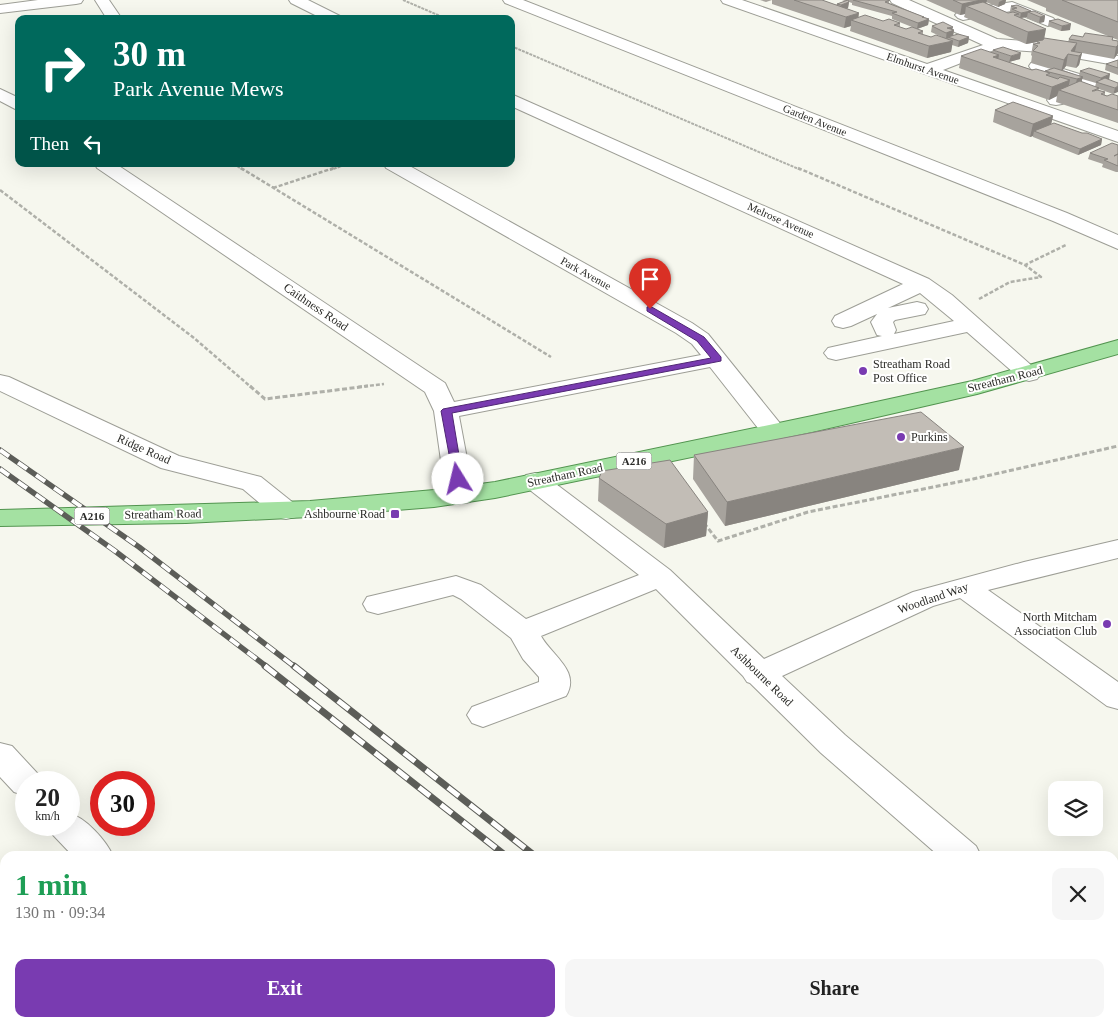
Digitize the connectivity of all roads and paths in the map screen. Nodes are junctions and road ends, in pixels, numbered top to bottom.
1 (76, 0) edge
2 (102, 0) edge
3 (296, 0) edge
4 (403, 0) edge
5 (510, 0) edge
6 (728, 0) edge
7 (897, 0) edge
8 (1006, 3) edge
9 (0, 9) edge
10 (112, 15) edge
11 (326, 15) edge
12 (438, 15) edge
13 (942, 20) junction
14 (1048, 22) edge
15 (993, 44) junction
16 (515, 48) edge
17 (1115, 60) edge
18 (1037, 66) edge
19 (928, 70) junction
20 (0, 94) edge
21 (515, 102) edge
22 (15, 103) edge
23 (1036, 108) junction
24 (1118, 137) edge
25 (108, 167) edge
26 (239, 167) edge
27 (338, 167) edge
28 (399, 167) edge
29 (272, 188) junction
30 (0, 190) edge
31 (1093, 232) junction
32 (1118, 243) edge
33 (1025, 265) junction
34 (921, 284) junction
35 (951, 306) junction
36 (917, 309) dead end
37 (843, 321) dead end
38 (971, 324) junction
39 (893, 341) junction
40 (1118, 348) edge
41 (836, 352) dead end
42 (551, 357) dead end
43 (717, 359) junction
44 (1029, 374) junction
45 (424, 379) junction
46 (0, 382) edge
47 (446, 411) junction
48 (774, 432) junction
49 (1118, 446) edge
50 (535, 481) junction
51 (460, 496) junction
52 (286, 511) junction
53 (0, 518) edge
54 (700, 518) edge
55 (1118, 549) edge
56 (660, 577) junction
57 (964, 587) junction
58 (378, 604) dead end
59 (523, 632) junction
60 (758, 674) junction
61 (1118, 698) edge
62 (482, 715) dead end
63 (0, 755) edge
64 (15, 772) edge
65 (76, 836) edge
66 (90, 851) edge
67 (957, 851) edge

1 - 9 street
2 - 10 street
3 - 11 street
4 - 12 path
5 - 31 street, Garden Avenue
6 - 19 street, Elmhurst Avenue
7 - 13 street
8 - 13 street
8 - 14 street
13 - 15 street
15 - 17 street
15 - 19 street
16 - 33 path
18 - 23 street
19 - 23 street, Elmhurst Avenue
20 - 22 street
21 - 34 street, Melrose Avenue
23 - 24 street, Elmhurst Avenue
25 - 45 street, Caithness Road
26 - 29 path
27 - 29 path
28 - 43 street, Park Avenue
29 - 42 path
30 - 45 path
31 - 32 street, Garden Avenue
31 - 33 path
33 - 35 path
34 - 35 street, Melrose Avenue
34 - 37 street
35 - 38 street, Melrose Avenue
36 - 39 street
38 - 39 street
38 - 44 street, Melrose Avenue
39 - 41 street
40 - 44 main road, Streatham Road / A216
43 - 47 street
43 - 48 street, Park Avenue
44 - 48 main road, Streatham Road / A216
45 - 47 street, Caithness Road
46 - 52 street, Ridge Road
47 - 51 street, Caithness Road
48 - 50 main road, Streatham Road / A216
49 - 54 path
50 - 51 main road, Streatham Road / A216
50 - 56 street, Ashbourne Road
51 - 52 main road, Streatham Road / A216
52 - 53 main road, Streatham Road / A216
55 - 57 street, Woodland Way
56 - 59 street
56 - 60 street, Ashbourne Road
57 - 60 street, Woodland Way
57 - 61 street
58 - 59 street
59 - 62 street
60 - 67 street, Ashbourne Road
63 - 64 street
65 - 66 street

